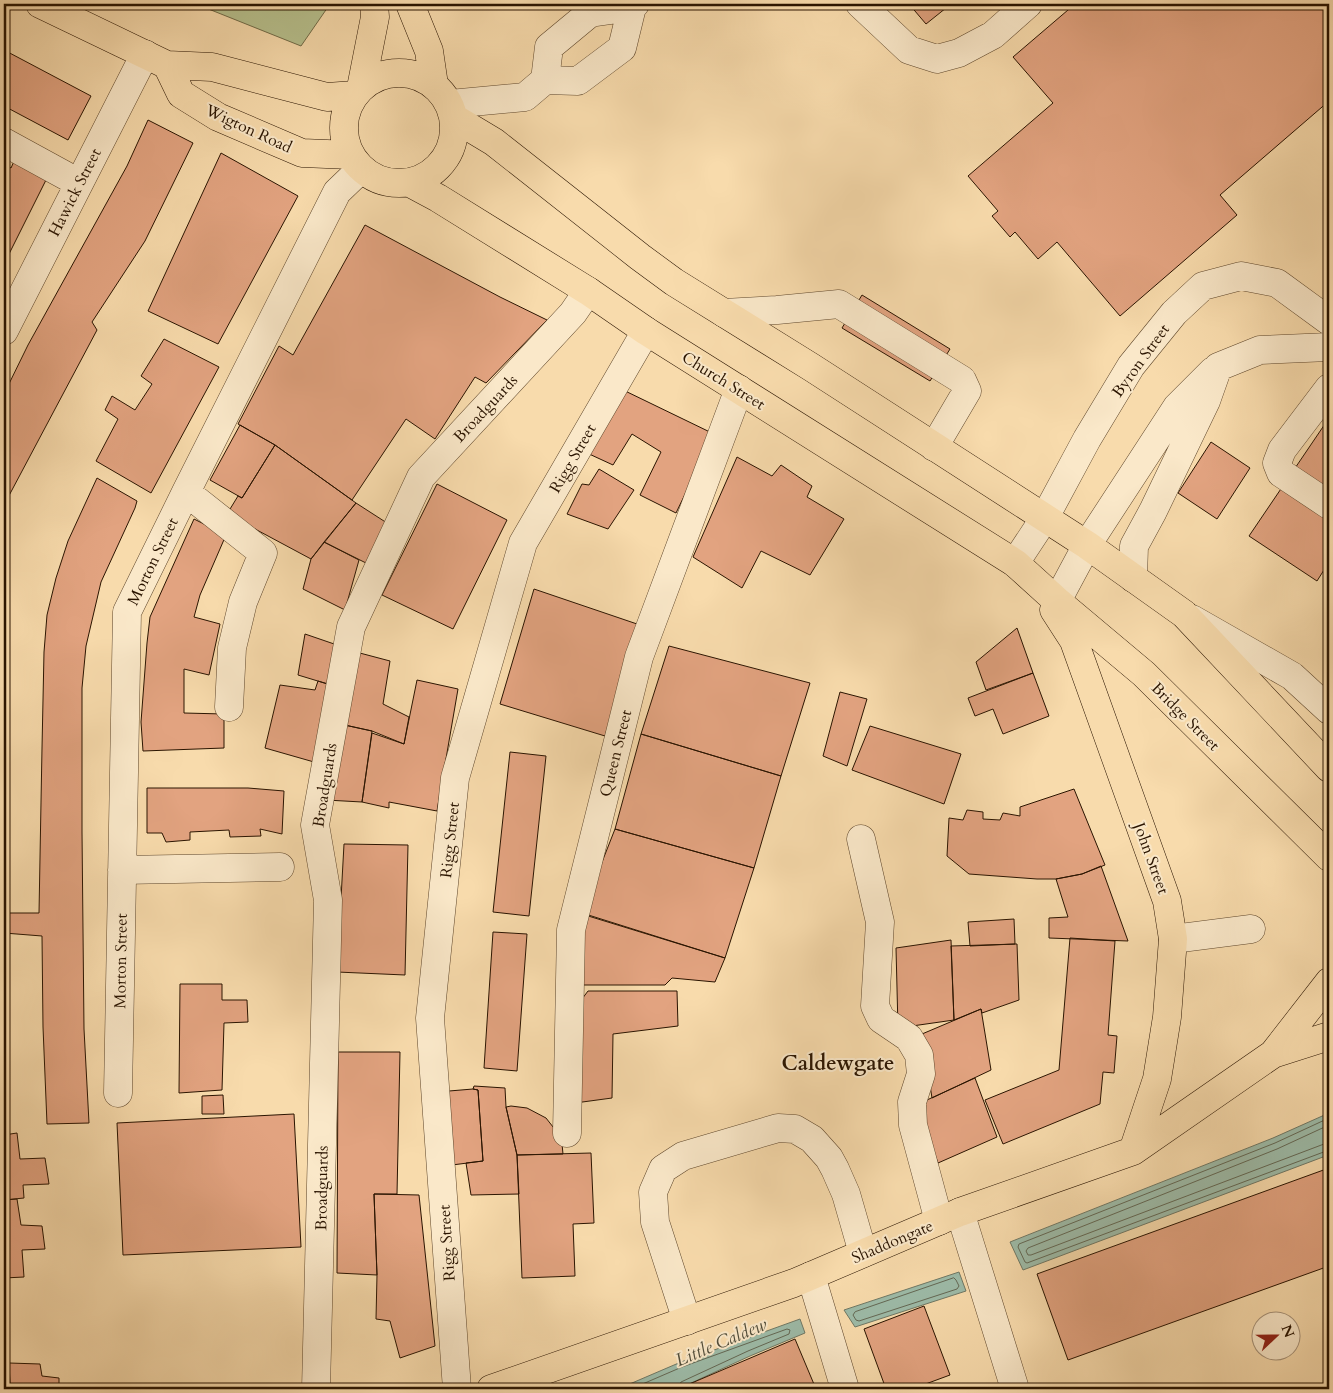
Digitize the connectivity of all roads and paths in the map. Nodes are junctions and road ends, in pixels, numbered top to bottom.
1 (40, 4) edge
2 (374, 4) edge
3 (410, 4) edge
4 (860, 4) edge
5 (1028, 4) edge
6 (634, 5) edge
7 (156, 59) junction
8 (545, 80) junction
9 (358, 92) junction
10 (446, 103) junction
11 (4, 142) edge
12 (356, 162) junction
13 (79, 183) junction
14 (410, 183) junction
15 (588, 291) junction
16 (724, 313) junction
17 (1329, 321) edge
18 (4, 331) edge
19 (646, 331) junction
20 (1329, 346) edge
21 (1218, 367) junction
22 (1329, 388) edge
23 (739, 389) junction
24 (934, 446) junction
25 (186, 492) junction
26 (1329, 506) edge
27 (1044, 519) junction
28 (1087, 546) junction
29 (1015, 563) junction
30 (1133, 578) junction
31 (1035, 582) junction
32 (1057, 601) junction
33 (1184, 614) junction
34 (228, 707) dead end
35 (1329, 710) edge
36 (1329, 768) edge
37 (861, 839) dead end
38 (1329, 858) edge
39 (280, 867) dead end
40 (122, 870) junction
41 (1251, 929) dead end
42 (1173, 939) junction
43 (1329, 982) edge
44 (1329, 1036) edge
45 (1273, 1054) junction
46 (118, 1093) dead end
47 (567, 1133) dead end
48 (1133, 1151) junction
49 (950, 1217) junction
50 (863, 1253) junction
51 (811, 1276) junction
52 (687, 1321) junction
53 (316, 1389) edge
54 (457, 1389) edge
55 (492, 1389) edge
56 (845, 1389) edge
57 (1015, 1389) edge

1 - 7 main road
2 - 9 main road
3 - 10 main road
4 - 5 street
6 - 8 street
6 - 8 street
7 - 9 main road
7 - 12 main road, Wigton Road
7 - 13 street, Hawick Street
8 - 10 street
9 - 10 main road
9 - 12 main road
10 - 14 main road
10 - 16 main road
11 - 13 street
12 - 14 main road
12 - 25 street, Morton Street
13 - 18 street, Hawick Street
14 - 15 main road, Church Street
15 - 19 main road, Church Street
15 - 53 street, Broadguards
16 - 24 main road
16 - 24 street
17 - 27 street, Byron Street
19 - 23 main road, Church Street
19 - 54 street, Rigg Street
20 - 21 street
21 - 28 street
21 - 30 street
22 - 26 street
23 - 29 main road, Church Street
23 - 47 street, Queen Street
24 - 27 main road
25 - 34 street
25 - 40 street, Morton Street
27 - 28 main road
27 - 29 street, Byron Street
28 - 30 main road
28 - 32 street
29 - 31 main road, Church Street
30 - 33 main road
31 - 32 main road, Bridge Street
31 - 42 main road, John Street
32 - 38 main road, Bridge Street
33 - 35 street
33 - 36 main road
37 - 49 street
39 - 40 street
40 - 46 street, Morton Street
41 - 42 street
42 - 48 main road, John Street
43 - 45 main road, Shaddongate
44 - 45 main road, Shaddongate
45 - 48 main road, Shaddongate
48 - 49 main road, Shaddongate
49 - 50 main road, Shaddongate
49 - 57 street
50 - 51 main road, Shaddongate
50 - 52 street
51 - 52 main road, Shaddongate
51 - 56 street
52 - 55 main road, Shaddongate

